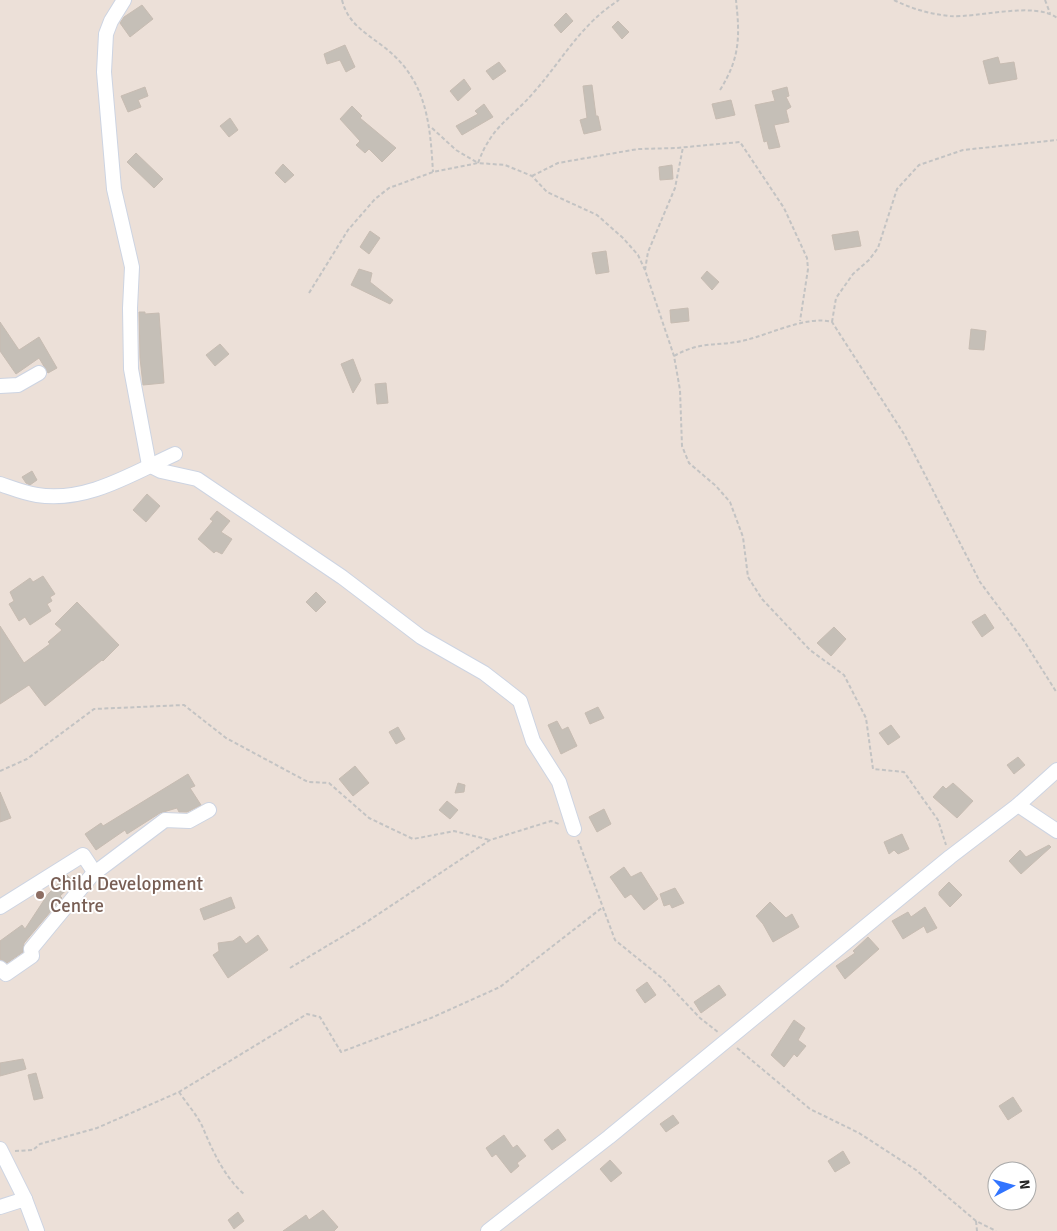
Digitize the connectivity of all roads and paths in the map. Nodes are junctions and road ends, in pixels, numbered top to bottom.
1 (124, 0) edge
2 (342, 0) edge
3 (619, 0) edge
4 (736, 0) edge
5 (894, 0) edge
6 (1044, 0) edge
7 (1050, 13) junction
8 (1057, 18) edge
9 (720, 90) dead end
10 (431, 128) junction
11 (1057, 140) edge
12 (683, 147) junction
13 (478, 162) junction
14 (433, 172) junction
15 (532, 176) junction
16 (645, 270) junction
17 (308, 293) dead end
18 (800, 322) junction
19 (832, 322) junction
20 (674, 356) junction
21 (39, 373) dead end
22 (0, 386) edge
23 (175, 454) dead end
24 (149, 466) junction
25 (0, 484) edge
26 (1057, 693) edge
27 (1057, 770) edge
28 (0, 771) edge
29 (1018, 805) junction
30 (209, 810) dead end
31 (574, 829) junction
32 (1057, 831) edge
33 (490, 840) junction
34 (950, 857) junction
35 (95, 873) junction
36 (0, 907) edge
37 (603, 907) junction
38 (0, 968) edge
39 (290, 968) dead end
40 (728, 1039) junction
41 (179, 1092) junction
42 (2, 1153) edge
43 (245, 1195) dead end
44 (25, 1199) junction
45 (0, 1207) edge
46 (976, 1221) junction
47 (37, 1231) edge
48 (488, 1231) edge
49 (977, 1231) edge
50 (996, 1231) edge

1 - 24 street
2 - 10 path
3 - 13 path
4 - 9 path
5 - 7 path
6 - 7 path
7 - 8 path
10 - 13 path
10 - 14 path
11 - 19 path
12 - 15 path
12 - 16 path
12 - 18 path
13 - 14 path
13 - 15 path
14 - 17 path
15 - 16 path
16 - 20 path
18 - 19 path
18 - 20 path
19 - 26 path
20 - 34 path
21 - 22 street
23 - 24 street
24 - 25 street
24 - 31 street
27 - 29 street
28 - 33 path
29 - 32 street
29 - 34 street
30 - 35 street
31 - 33 path
31 - 37 path
33 - 39 path
34 - 40 street
35 - 36 street
35 - 38 street
37 - 40 path
37 - 41 path
40 - 46 path
40 - 48 street
41 - 42 path
41 - 43 path
42 - 44 street
44 - 45 street
44 - 47 street
46 - 49 path
46 - 50 path

